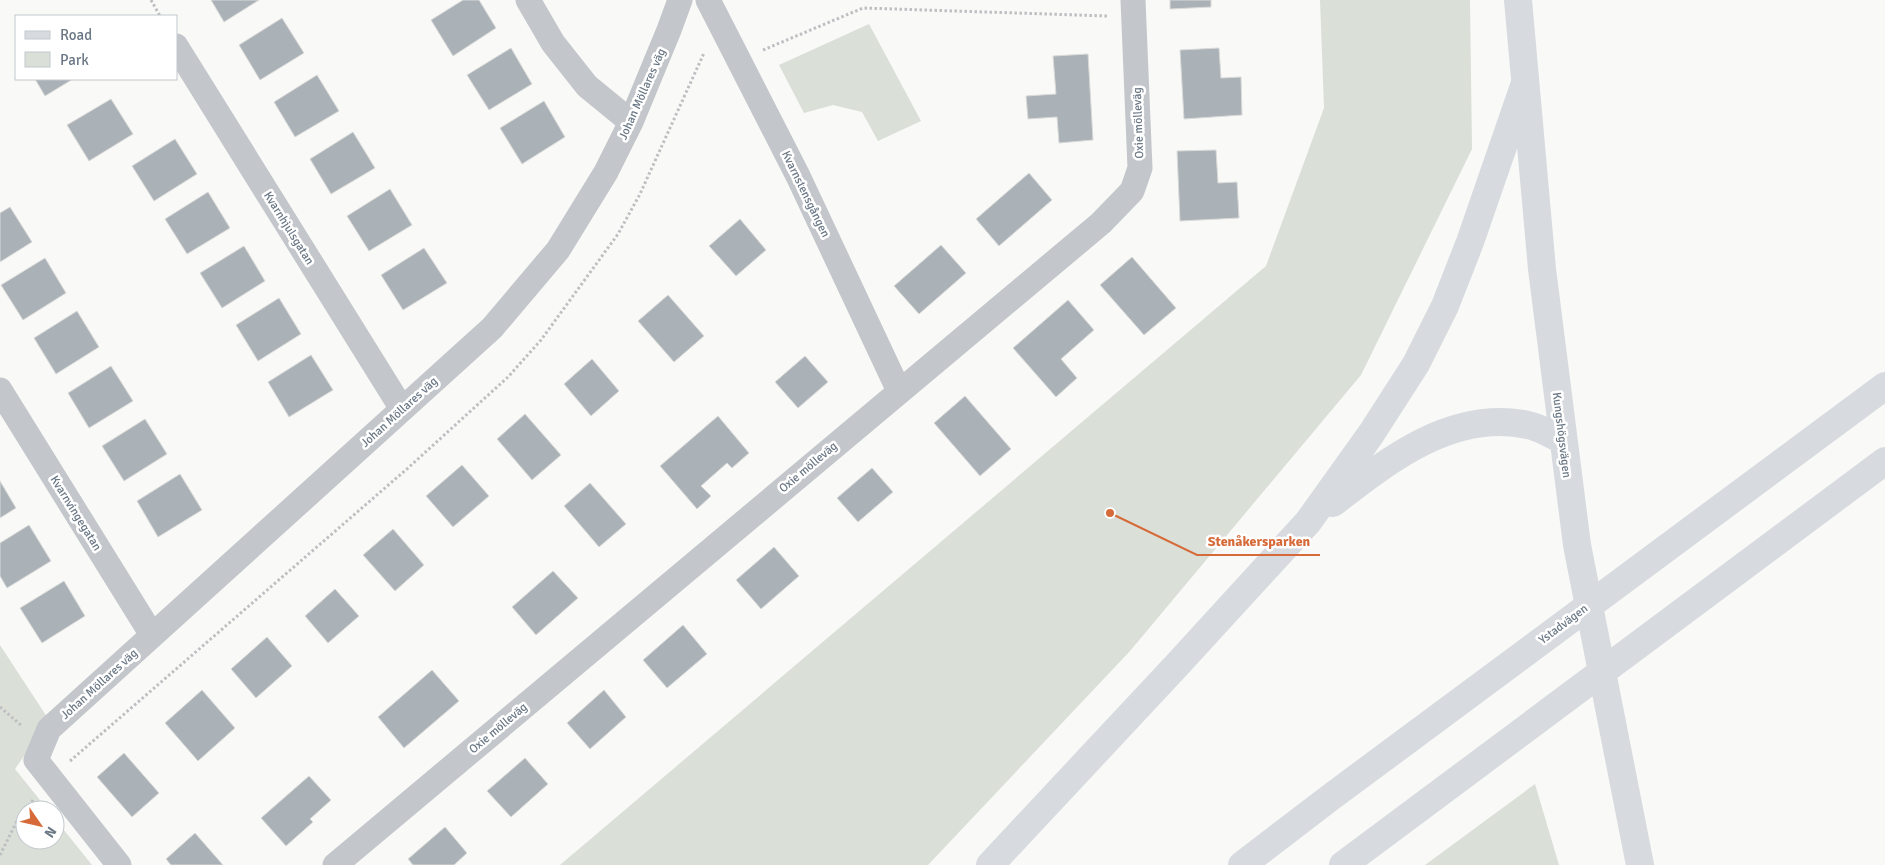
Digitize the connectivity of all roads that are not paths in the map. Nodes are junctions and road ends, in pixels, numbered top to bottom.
1 (528, 0) edge
2 (680, 0) edge
3 (708, 0) edge
4 (1518, 0) edge
5 (1133, 8) edge
6 (178, 49) edge
7 (1525, 83) junction
8 (631, 122) junction
9 (1885, 386) edge
10 (0, 390) edge
11 (899, 391) junction
12 (402, 409) junction
13 (1562, 440) junction
14 (1885, 461) edge
15 (1308, 522) junction
16 (152, 635) junction
17 (1382, 836) junction
18 (119, 865) edge
19 (335, 865) edge
20 (990, 865) edge
21 (1242, 865) edge
22 (1343, 865) edge
23 (1354, 865) edge
24 (1640, 865) edge

1 - 8 street
2 - 8 street, Johan Möllares väg
3 - 11 street, Kvarnstensgången
4 - 7 main road, Kungshögsvägen
5 - 11 street, Oxie mölleväg
6 - 12 street, Kvarnhjulsgatan
7 - 13 main road, Kungshögsvägen
7 - 15 main road
8 - 12 street, Johan Möllares väg
9 - 21 main road, Ystadvägen
10 - 16 street, Kvarnvingegatan
11 - 19 street, Oxie mölleväg
12 - 16 street, Johan Möllares väg
13 - 15 main road
13 - 24 main road, Kungshögsvägen
14 - 17 main road
15 - 20 main road
16 - 18 street, Johan Möllares väg
17 - 22 main road
17 - 23 main road

